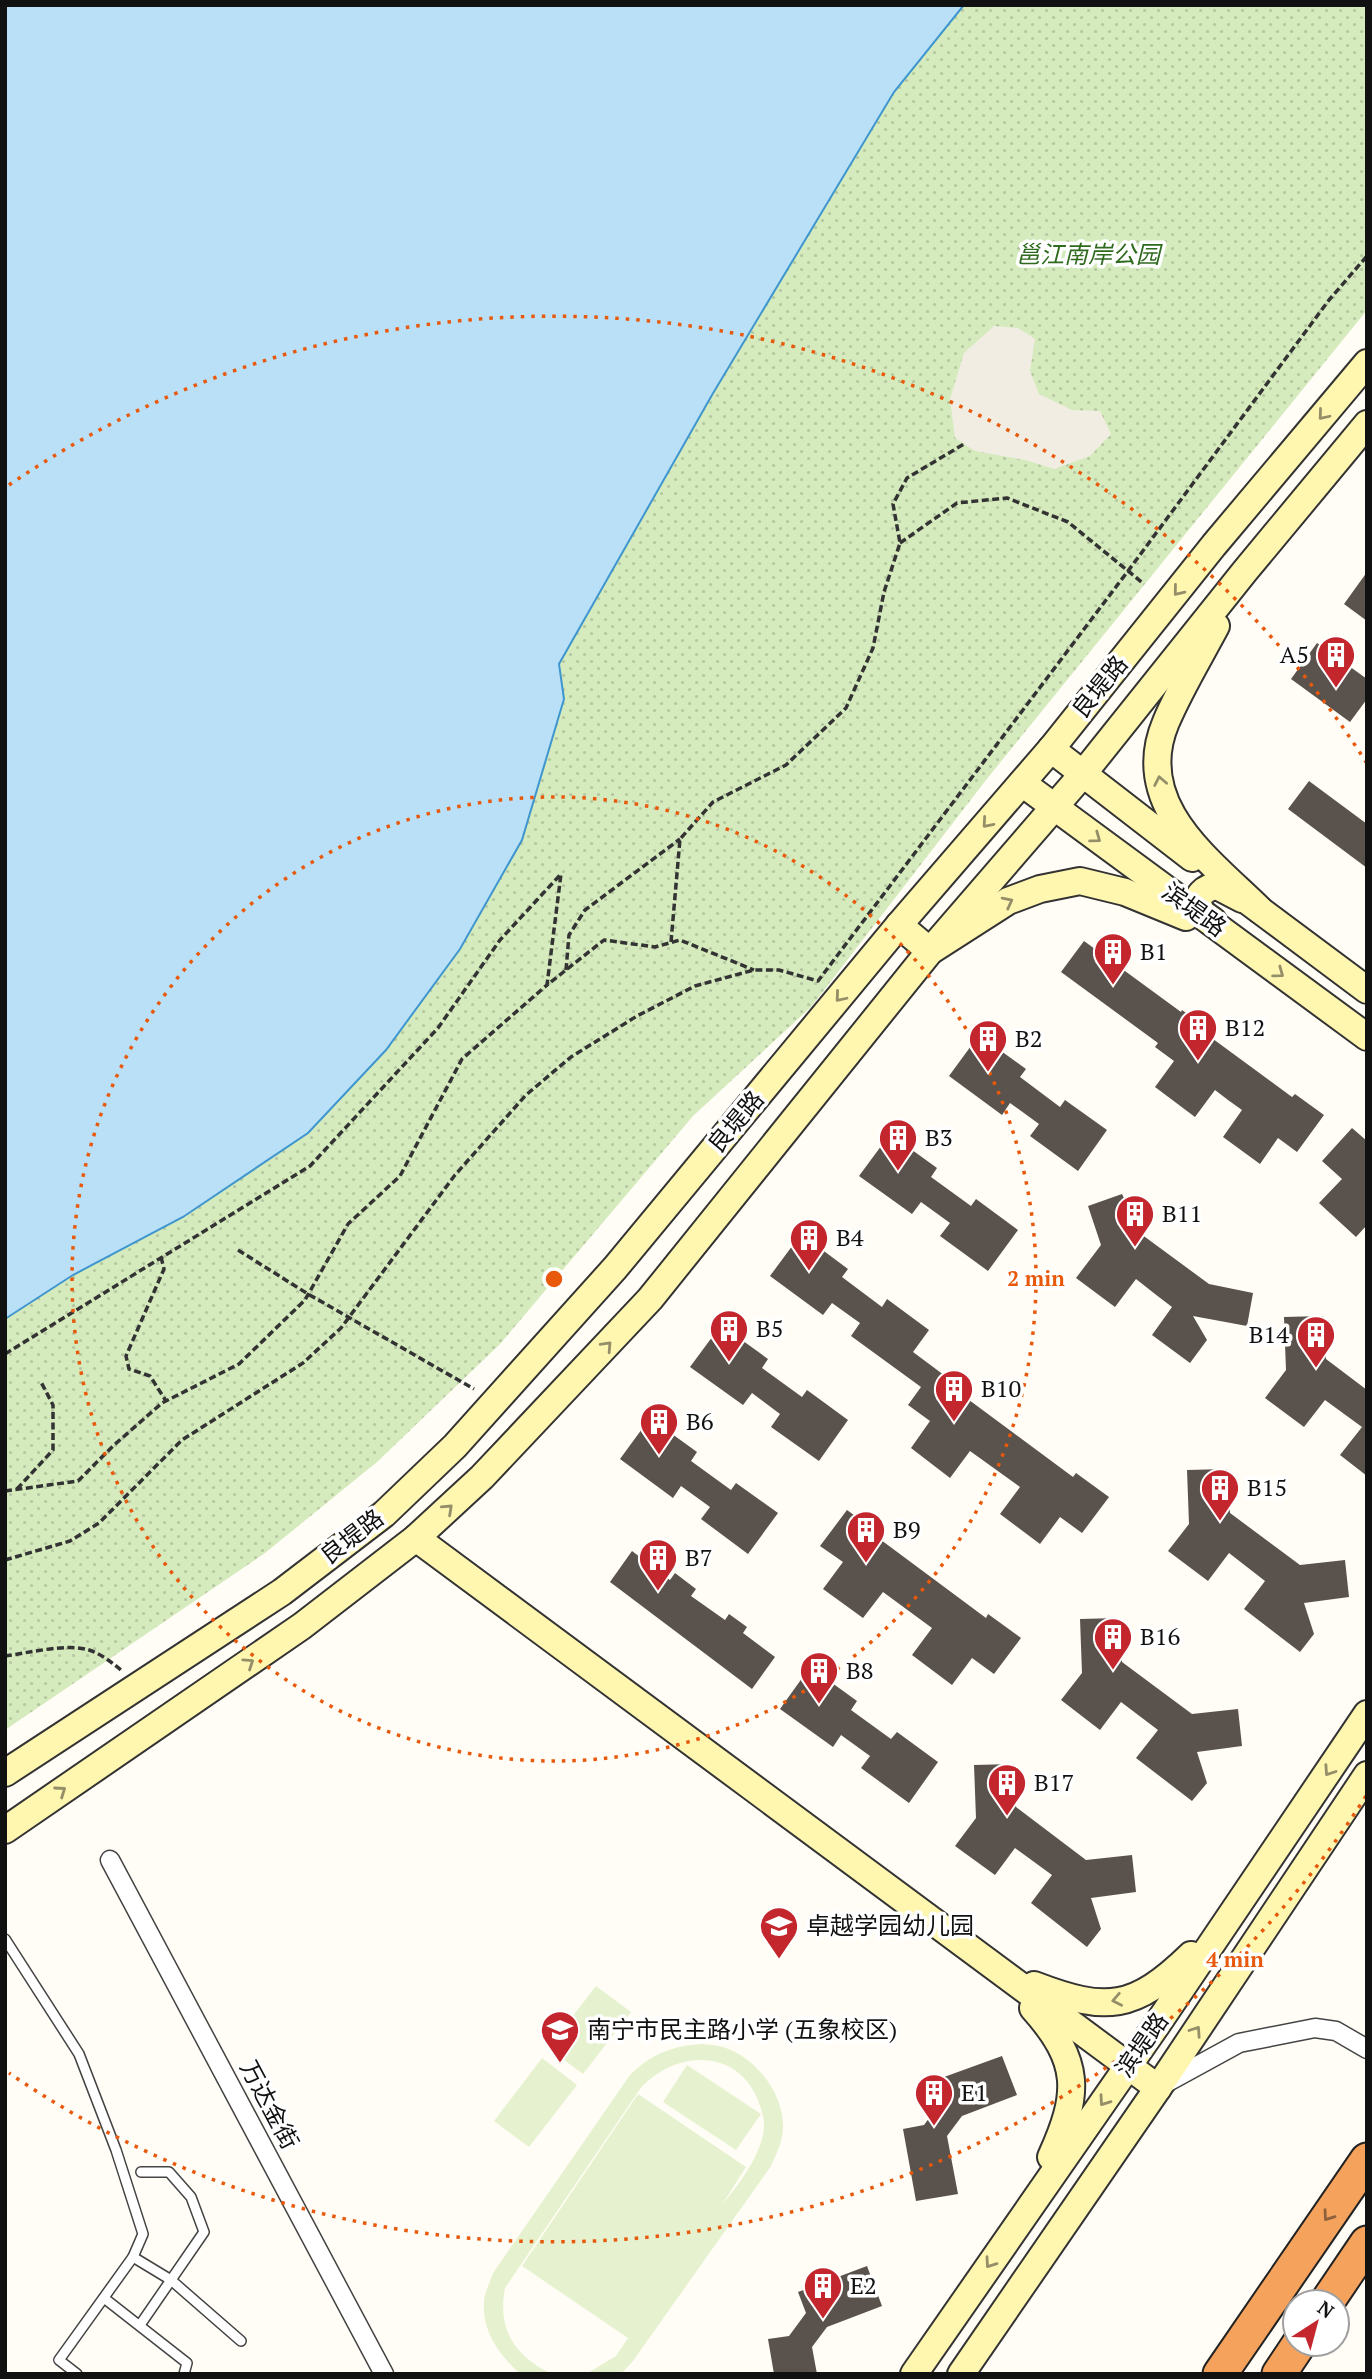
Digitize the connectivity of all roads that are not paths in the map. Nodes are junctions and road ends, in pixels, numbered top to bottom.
1 (1367, 363) edge
2 (1367, 424) edge
3 (1214, 545) junction
4 (1245, 571) junction
5 (1051, 749) junction
6 (1082, 775) junction
7 (1022, 783) junction
8 (1053, 807) junction
9 (1259, 909) junction
10 (899, 925) junction
11 (1235, 940) junction
12 (930, 951) junction
13 (1367, 990) edge
14 (1367, 1037) edge
15 (416, 1538) junction
16 (1367, 1714) edge
17 (5, 1773) edge
18 (1367, 1775) edge
19 (5, 1830) edge
20 (110, 1860) dead end
21 (1229, 1918) junction
22 (1258, 1938) junction
23 (5, 1939) edge
24 (1003, 1973) junction
25 (1367, 2049) edge
26 (1128, 2066) junction
27 (1158, 2088) junction
28 (1367, 2160) edge
29 (141, 2172) dead end
30 (1029, 2207) junction
31 (1061, 2228) junction
32 (1367, 2243) edge
33 (133, 2258) junction
34 (171, 2280) junction
35 (1336, 2288) edge
36 (104, 2298) junction
37 (140, 2325) junction
38 (241, 2341) dead end
39 (1290, 2358) edge
40 (77, 2374) edge
41 (184, 2374) edge
42 (384, 2374) edge
43 (914, 2374) edge
44 (961, 2374) edge
45 (1220, 2374) edge
46 (1279, 2374) edge

1 -> 3 street, 良堤路
2 - 4 street, 良堤路
3 - 4 street
3 -> 5 street, 良堤路
4 - 6 street, 良堤路
9 -> 4 street
5 - 6 street, 滨堤路
5 - 7 street, 良堤路
6 - 8 street, 良堤路
6 - 9 street, 滨堤路
7 - 8 street, 滨堤路
7 -> 10 street, 良堤路
8 -> 11 street, 滨堤路
8 - 12 street, 良堤路
9 - 11 street
9 - 13 street, 滨堤路
10 - 12 street
10 -> 17 street, 良堤路
12 -> 11 street
11 -> 14 street, 滨堤路
15 -> 12 street, 良堤路
19 -> 15 street, 良堤路
15 - 24 street
16 -> 21 street, 滨堤路
18 - 22 street, 滨堤路
20 - 42 street, 万达金街
21 - 22 street
21 -> 24 street
21 - 26 street, 滨堤路
27 -> 22 street, 滨堤路
23 - 33 lane
24 - 26 street
24 - 30 street
25 - 27 street
26 - 27 street
26 -> 30 street, 滨堤路
27 - 31 street, 滨堤路
28 -> 45 highway
29 - 34 lane
30 - 31 street
30 -> 43 street, 滨堤路
31 - 44 street, 滨堤路
32 - 35 highway
33 - 34 lane
33 - 36 lane
34 - 37 lane
34 - 38 lane
36 - 37 lane
36 - 40 lane
37 - 41 lane
39 - 46 highway

